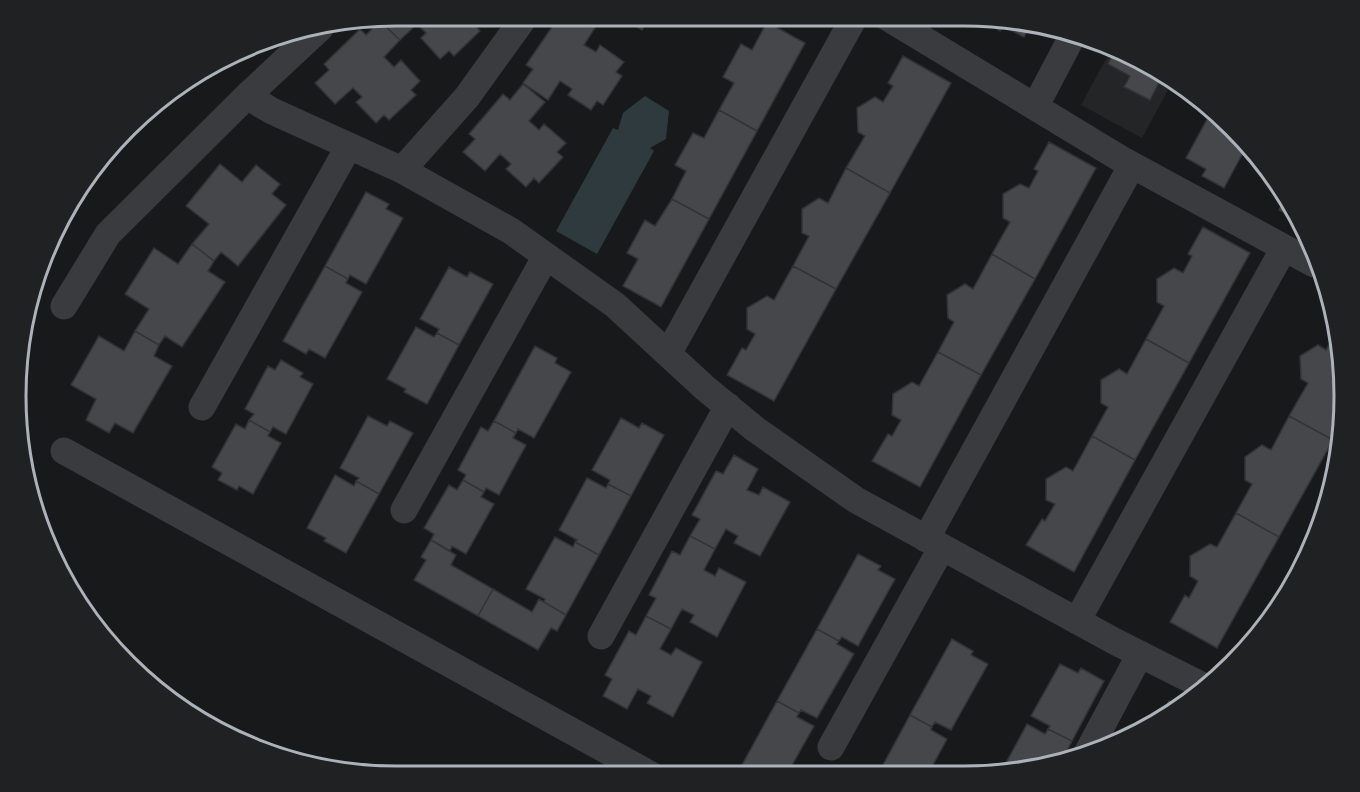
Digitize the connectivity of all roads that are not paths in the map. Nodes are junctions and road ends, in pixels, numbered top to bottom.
1 (518, 26) edge
2 (849, 26) edge
3 (902, 26) edge
4 (311, 36) edge
5 (1070, 41) edge
6 (247, 96) junction
7 (1035, 106) junction
8 (350, 146) junction
9 (1132, 165) junction
10 (402, 170) junction
11 (1284, 248) junction
12 (546, 256) junction
13 (1309, 261) edge
14 (64, 306) dead end
15 (668, 354) junction
16 (728, 406) junction
17 (202, 407) dead end
18 (64, 451) dead end
19 (404, 510) dead end
20 (934, 543) junction
21 (1077, 621) junction
22 (601, 636) dead end
23 (1140, 654) junction
24 (1198, 683) edge
25 (1092, 743) edge
26 (831, 747) dead end
27 (635, 766) edge

1 - 10 street
2 - 15 street
3 - 7 street
4 - 6 street
5 - 7 street
6 - 8 street
6 - 14 street
7 - 9 street
8 - 10 street
8 - 17 street
9 - 11 street
9 - 20 street
10 - 12 street
11 - 13 street
11 - 21 street
12 - 15 street
12 - 19 street
15 - 16 street
16 - 20 street
16 - 22 street
18 - 27 street
20 - 21 street
20 - 26 street
21 - 23 street
23 - 24 street
23 - 25 street

